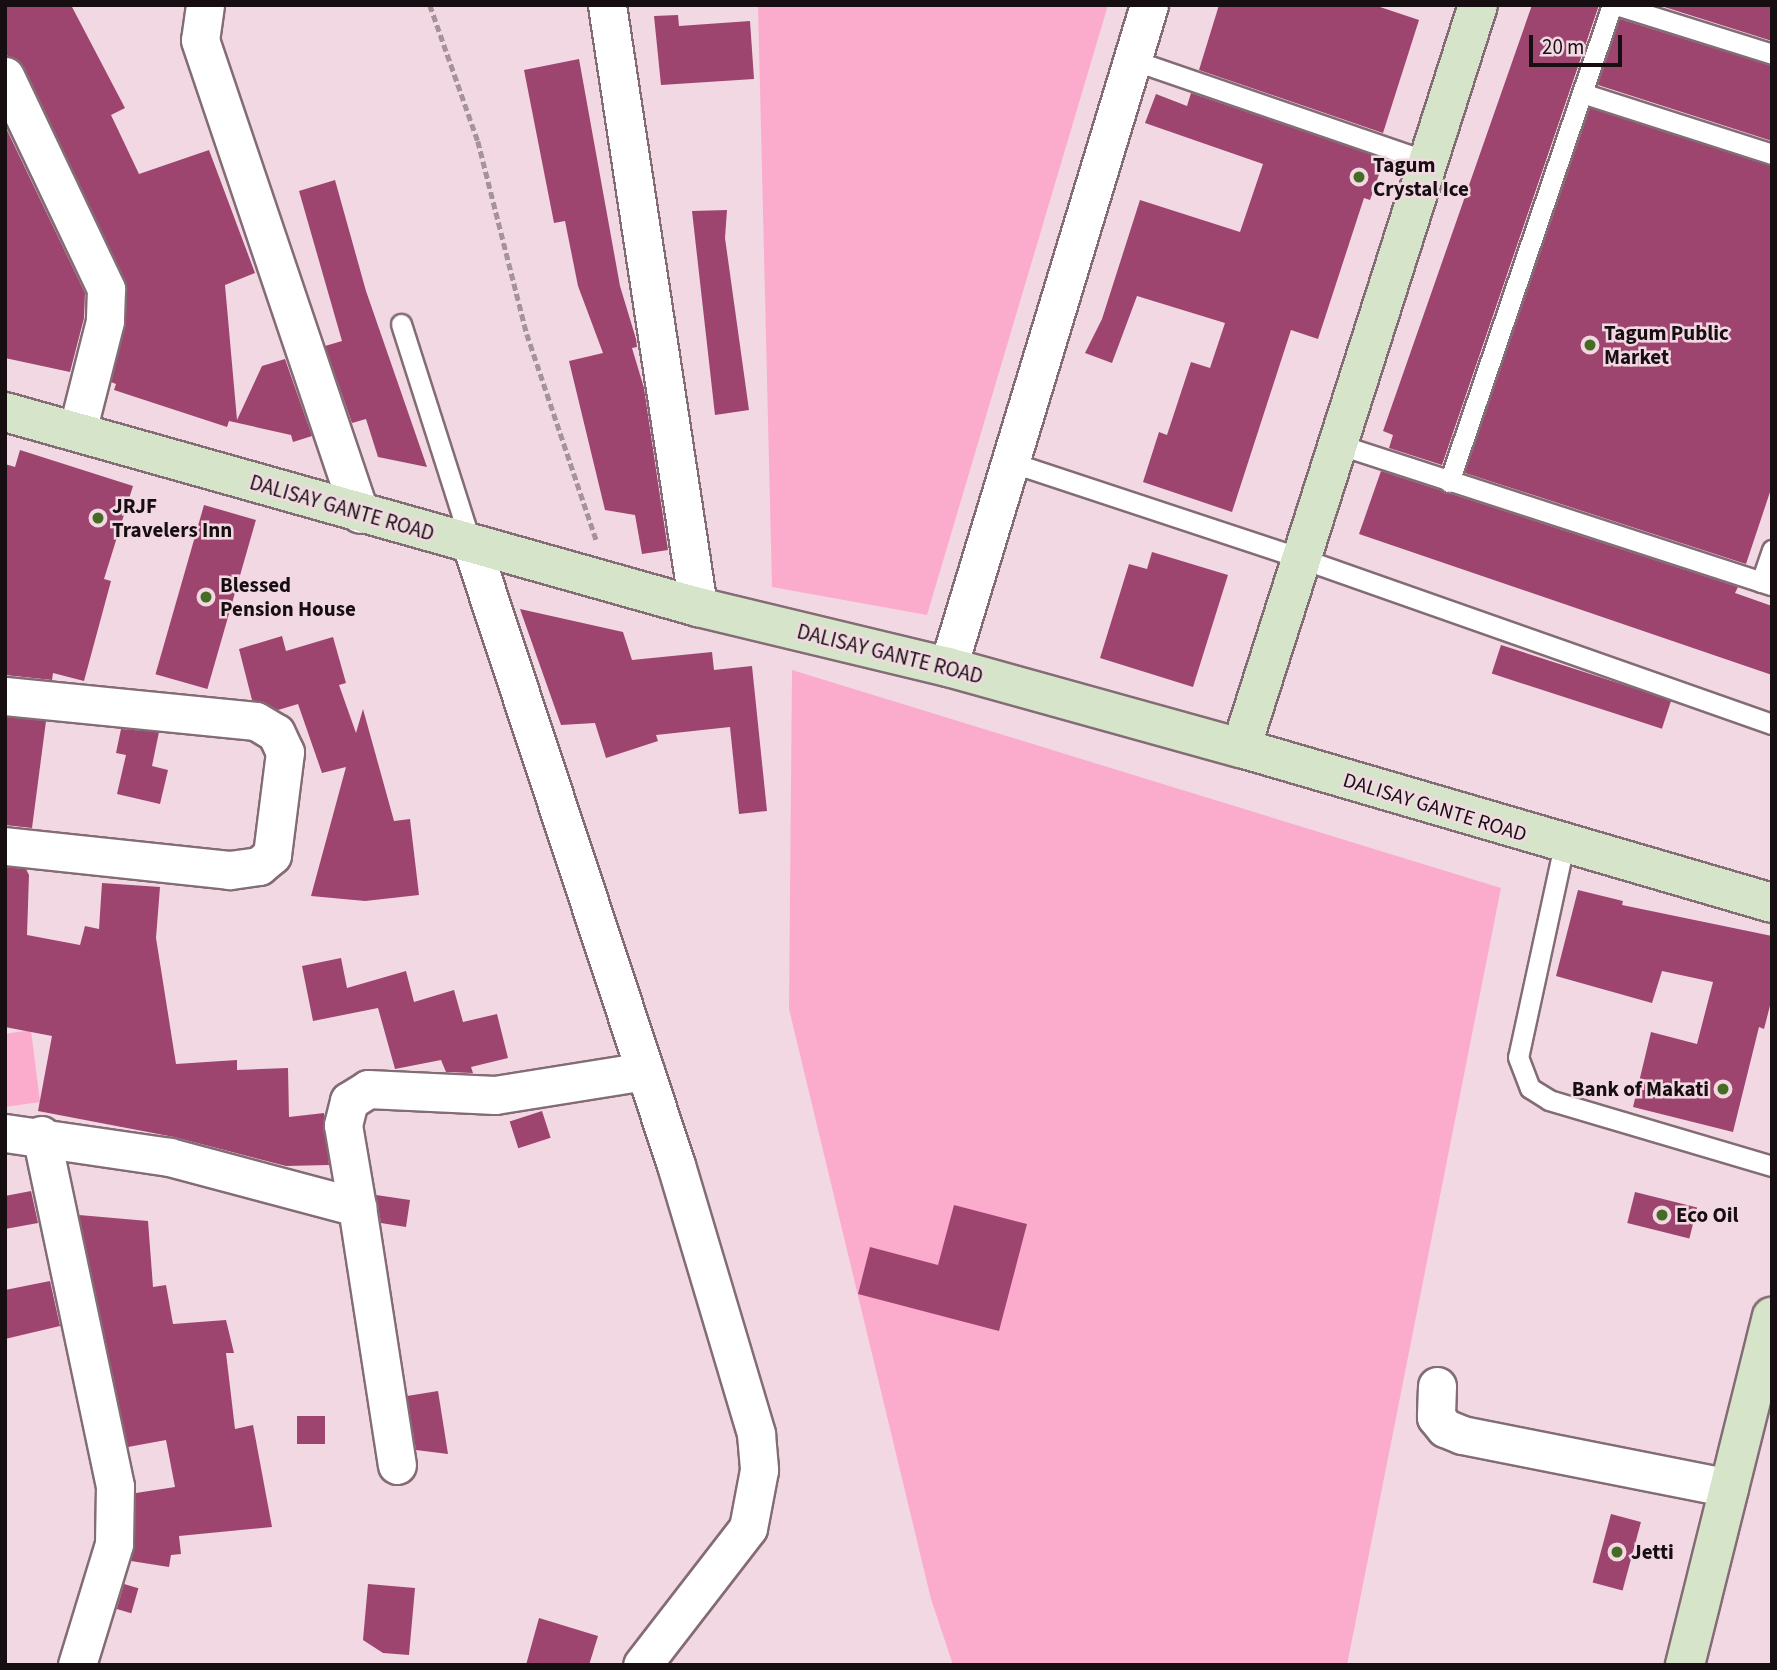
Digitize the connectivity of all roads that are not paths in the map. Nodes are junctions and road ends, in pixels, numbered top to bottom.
1 (205, 5) edge
2 (607, 5) edge
3 (1149, 5) edge
4 (1478, 5) edge
5 (1614, 5) edge
6 (1772, 54) edge
7 (1130, 60) junction
8 (5, 76) edge
9 (1585, 94) junction
10 (1772, 154) edge
11 (1427, 161) junction
12 (401, 324) dead end
13 (5, 412) edge
14 (76, 432) junction
15 (1337, 444) junction
16 (1007, 461) junction
17 (1449, 482) junction
18 (360, 514) junction
19 (471, 544) junction
20 (1772, 550) edge
21 (1300, 558) junction
22 (1766, 584) edge
23 (698, 607) junction
24 (948, 667) junction
25 (5, 696) edge
26 (1772, 724) edge
27 (1241, 748) junction
28 (1564, 845) junction
29 (5, 846) edge
30 (1772, 903) edge
31 (645, 1072) junction
32 (23, 1134) edge
33 (1772, 1166) edge
34 (357, 1208) junction
35 (1772, 1317) edge
36 (1437, 1386) dead end
37 (397, 1465) dead end
38 (1729, 1488) junction
39 (77, 1665) edge
40 (642, 1665) edge
41 (1685, 1665) edge

1 - 18 street
2 - 23 street
3 - 7 street
4 - 11 main road
5 - 6 lane
5 - 9 lane
7 - 11 lane
7 - 16 street
8 - 14 street
9 - 10 lane
9 - 17 lane
11 - 15 main road
12 - 19 lane
13 - 14 main road, DALISAY GANTE ROAD
14 - 18 main road, DALISAY GANTE ROAD
15 - 17 lane
15 - 21 main road
16 - 21 lane
16 - 24 street
17 - 22 lane
18 - 19 main road, DALISAY GANTE ROAD
19 - 23 main road, DALISAY GANTE ROAD
19 - 31 street
20 - 22 lane
21 - 26 lane
21 - 27 main road
23 - 24 main road, DALISAY GANTE ROAD
24 - 27 main road, DALISAY GANTE ROAD
25 - 29 street
27 - 28 main road, DALISAY GANTE ROAD
28 - 30 main road, DALISAY GANTE ROAD
28 - 33 lane
31 - 34 street
31 - 40 street
32 - 34 street
32 - 39 street
34 - 37 street
35 - 38 main road
36 - 38 street
38 - 41 main road

